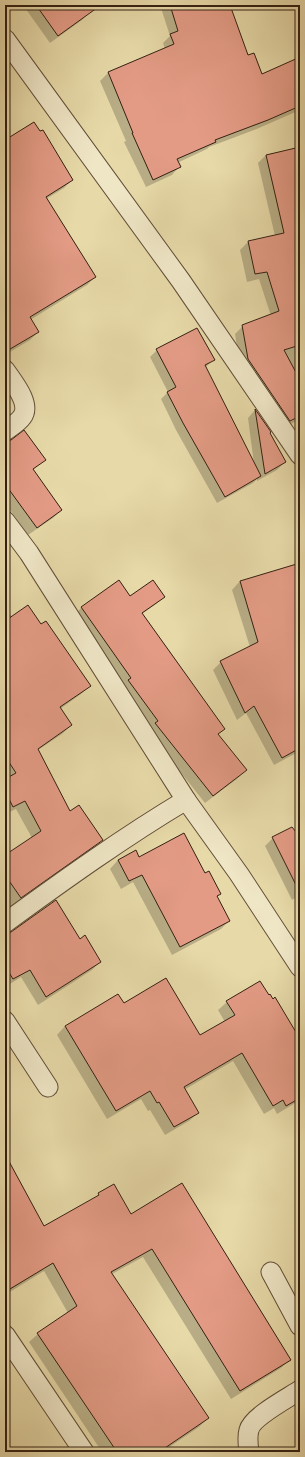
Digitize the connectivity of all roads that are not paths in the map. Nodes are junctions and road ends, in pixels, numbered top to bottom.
1 (5, 39) edge
2 (5, 370) edge
3 (5, 431) edge
4 (300, 455) edge
5 (5, 521) edge
6 (186, 800) junction
7 (5, 923) edge
8 (300, 967) edge
9 (5, 1021) edge
10 (48, 1087) dead end
11 (271, 1272) dead end
12 (300, 1326) edge
13 (5, 1335) edge
14 (300, 1390) edge
15 (84, 1452) edge
16 (249, 1452) edge

1 - 4 street
2 - 3 street
5 - 6 street
6 - 7 street
6 - 8 street
9 - 10 street
11 - 12 street
13 - 15 street
14 - 16 street

